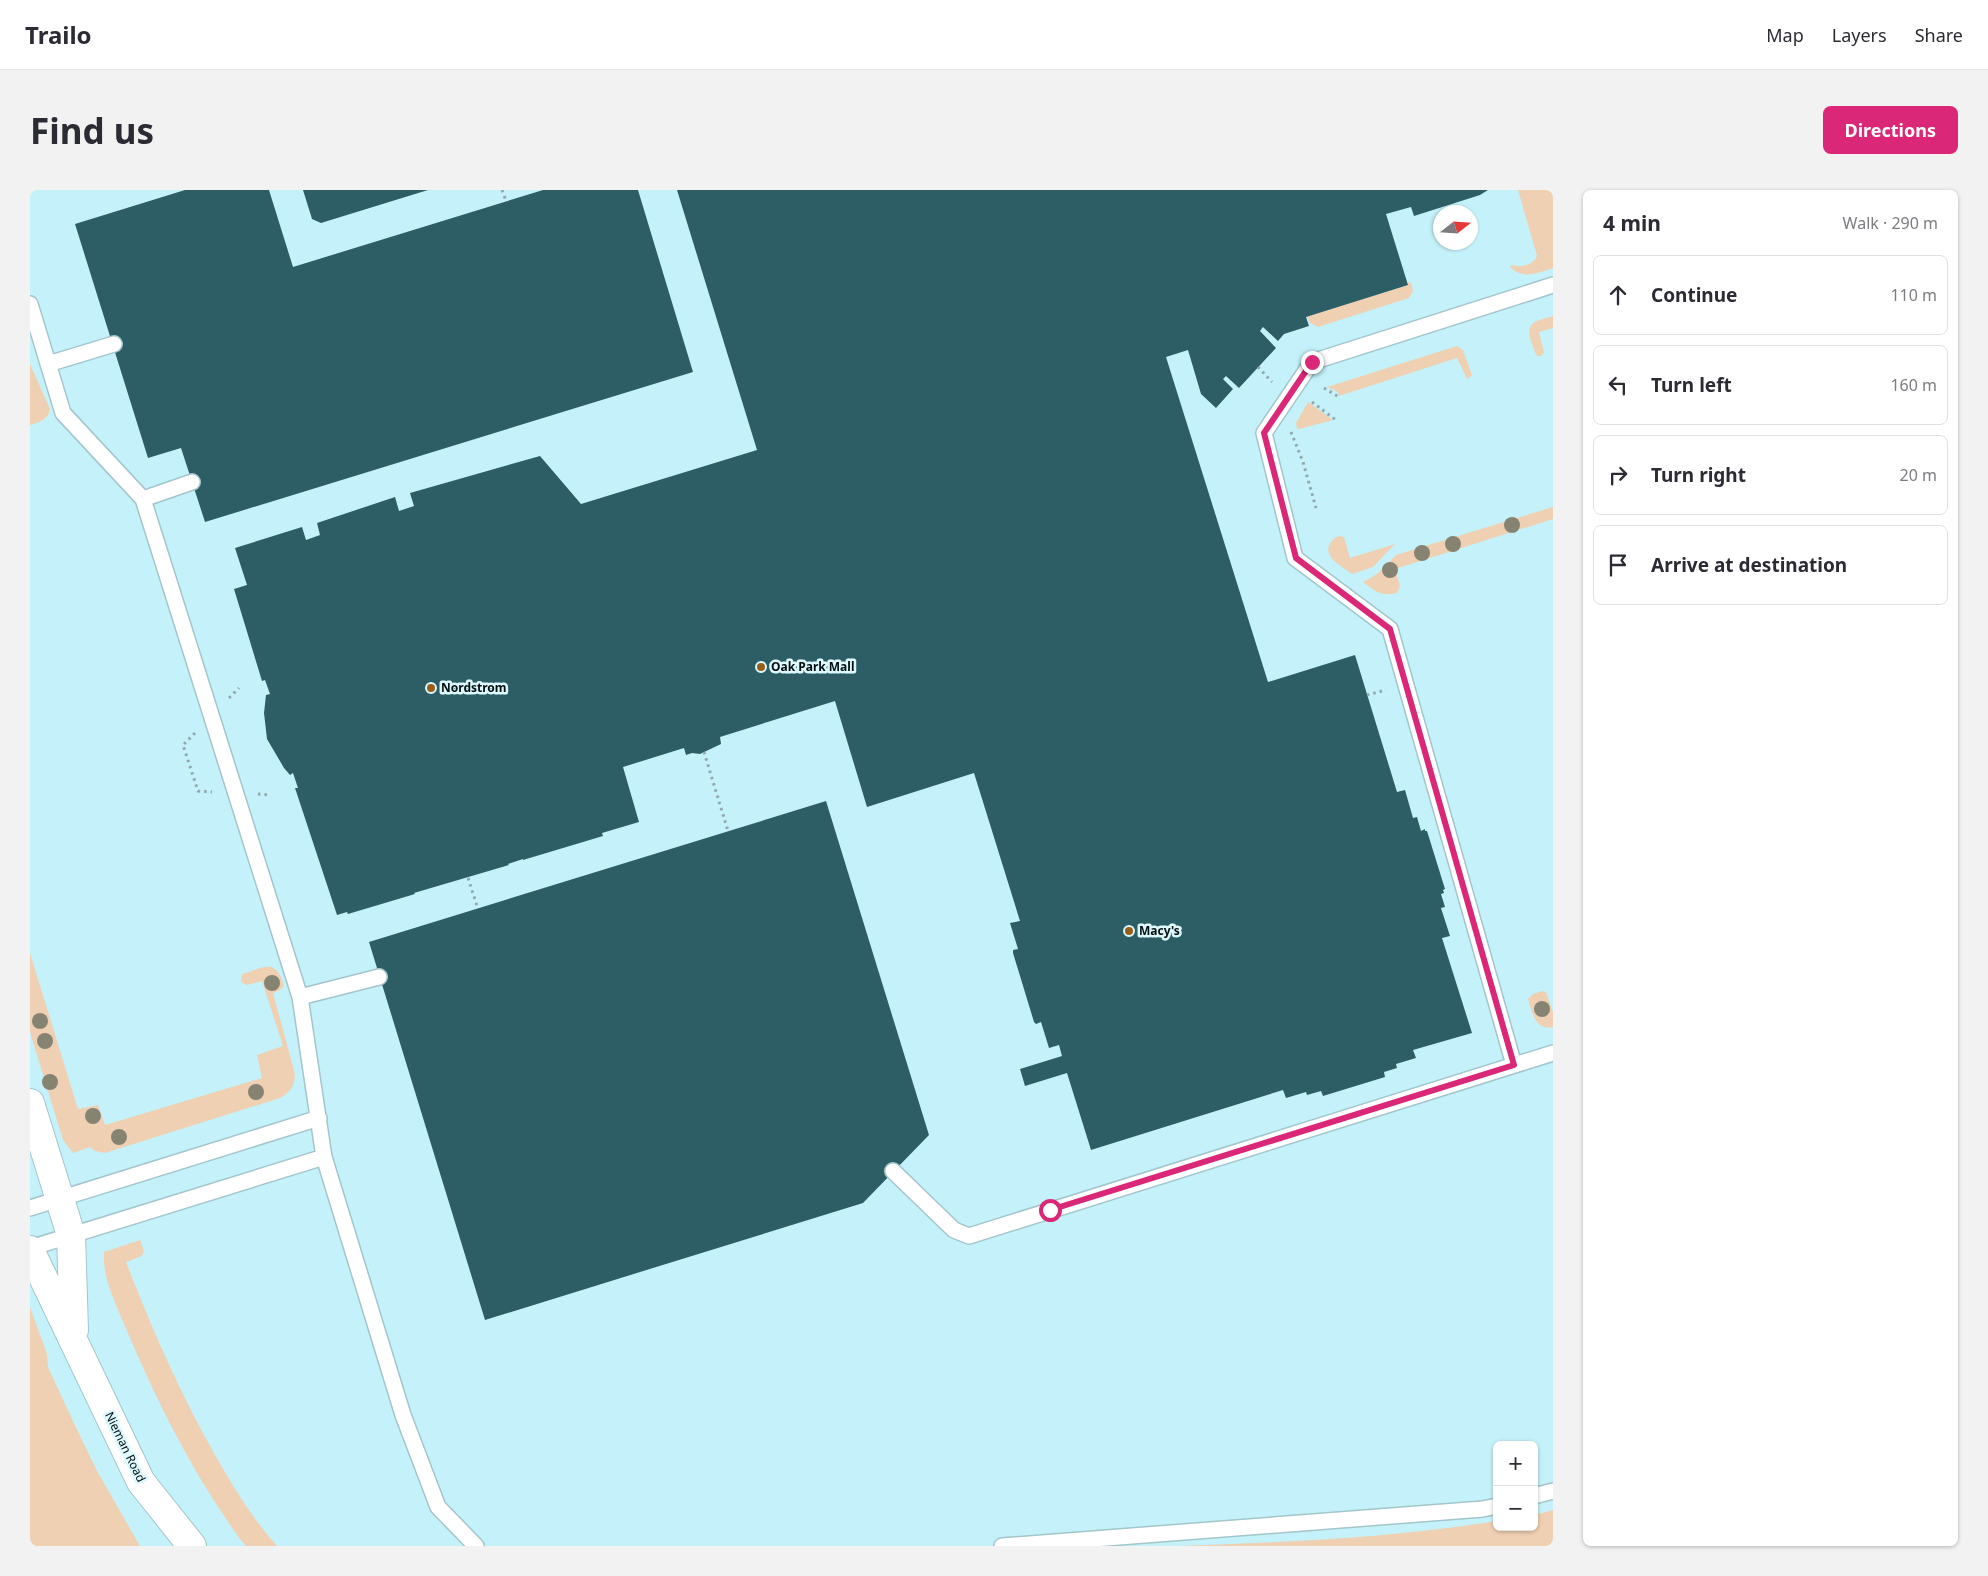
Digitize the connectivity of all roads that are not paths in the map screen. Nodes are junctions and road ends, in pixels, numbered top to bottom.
1 (1553, 285) edge
2 (30, 304) edge
3 (114, 344) dead end
4 (48, 364) junction
5 (192, 482) dead end
6 (143, 499) junction
7 (379, 977) dead end
8 (300, 997) junction
9 (1553, 1053) edge
10 (1514, 1065) junction
11 (30, 1103) edge
12 (319, 1118) junction
13 (324, 1157) junction
14 (893, 1171) dead end
15 (60, 1199) junction
16 (30, 1208) edge
17 (71, 1235) junction
18 (30, 1249) edge
19 (74, 1339) junction
20 (1553, 1491) edge
21 (1538, 1495) edge
22 (1493, 1507) edge
23 (192, 1546) edge
24 (476, 1546) edge
25 (1002, 1546) edge

1 - 10 lane
2 - 4 lane
3 - 4 lane
4 - 6 lane
5 - 6 lane
6 - 8 lane
7 - 8 lane
8 - 12 lane
9 - 10 lane
10 - 14 lane
11 - 15 street, Nieman Road
12 - 13 lane
12 - 15 lane
13 - 17 lane
13 - 24 lane
15 - 16 lane
15 - 17 street, Nieman Road
17 - 18 lane
17 - 19 street, Nieman Road
18 - 19 street, Nieman Road
19 - 23 street, Nieman Road
20 - 21 lane
22 - 25 lane

